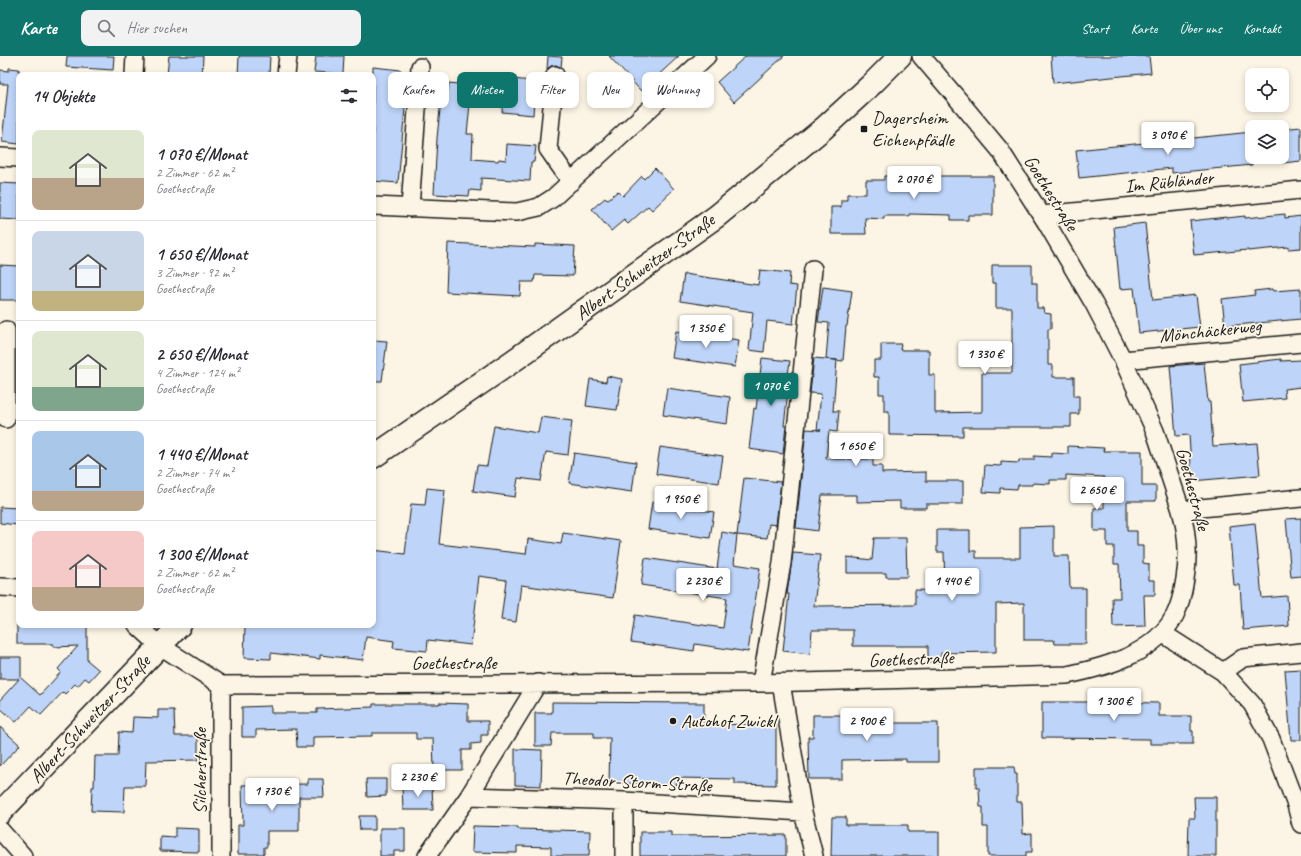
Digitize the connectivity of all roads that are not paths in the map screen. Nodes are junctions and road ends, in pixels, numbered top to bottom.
1 (135, 56) edge
2 (288, 56) edge
3 (707, 56) edge
4 (900, 56) edge
5 (921, 56) edge
6 (420, 67) dead end
7 (134, 72) edge
8 (286, 72) edge
9 (552, 108) edge
10 (0, 157) edge
11 (16, 158) edge
12 (571, 182) junction
13 (1301, 190) edge
14 (376, 206) edge
15 (410, 208) junction
16 (1042, 215) junction
17 (814, 269) dead end
18 (8, 330) edge
19 (1301, 343) edge
20 (1123, 360) junction
21 (6, 419) dead end
22 (376, 455) edge
23 (1301, 498) edge
24 (1182, 510) junction
25 (0, 587) edge
26 (16, 588) edge
27 (140, 628) edge
28 (177, 628) edge
29 (1162, 633) junction
30 (160, 645) junction
31 (1301, 652) edge
32 (1223, 672) junction
33 (538, 683) junction
34 (761, 683) junction
35 (781, 683) junction
36 (221, 685) junction
37 (469, 796) junction
38 (624, 801) junction
39 (1299, 804) edge
40 (803, 812) junction
41 (0, 814) edge
42 (1301, 824) edge
43 (0, 830) edge
44 (23, 856) edge
45 (221, 856) edge
46 (427, 856) edge
47 (624, 856) edge
48 (814, 856) edge

1 - 7 street
2 - 8 street
3 - 12 street
4 - 22 street, Albert-Schweitzer-Straße
5 - 16 street, Goethestraße
6 - 15 street
9 - 12 street
10 - 11 street
12 - 15 street
13 - 16 street, Im Rübländer
14 - 15 street
16 - 20 street, Goethestraße
17 - 34 street
18 - 21 street
19 - 20 street, Mönchäckerweg
20 - 24 street, Goethestraße
23 - 24 street
24 - 29 street, Goethestraße
25 - 26 street
27 - 30 street
28 - 30 street, Albert-Schweitzer-Straße
29 - 32 street
29 - 35 street, Goethestraße
30 - 36 street
30 - 41 street, Albert-Schweitzer-Straße
31 - 32 street
32 - 39 street
33 - 34 street, Goethestraße
33 - 36 street, Goethestraße
33 - 37 street
34 - 35 street, Goethestraße
35 - 40 street
36 - 45 street, Silcherstraße
37 - 38 street, Theodor-Storm-Straße
37 - 46 street
38 - 40 street, Theodor-Storm-Straße
38 - 47 street
39 - 42 street
40 - 48 street
43 - 44 street

